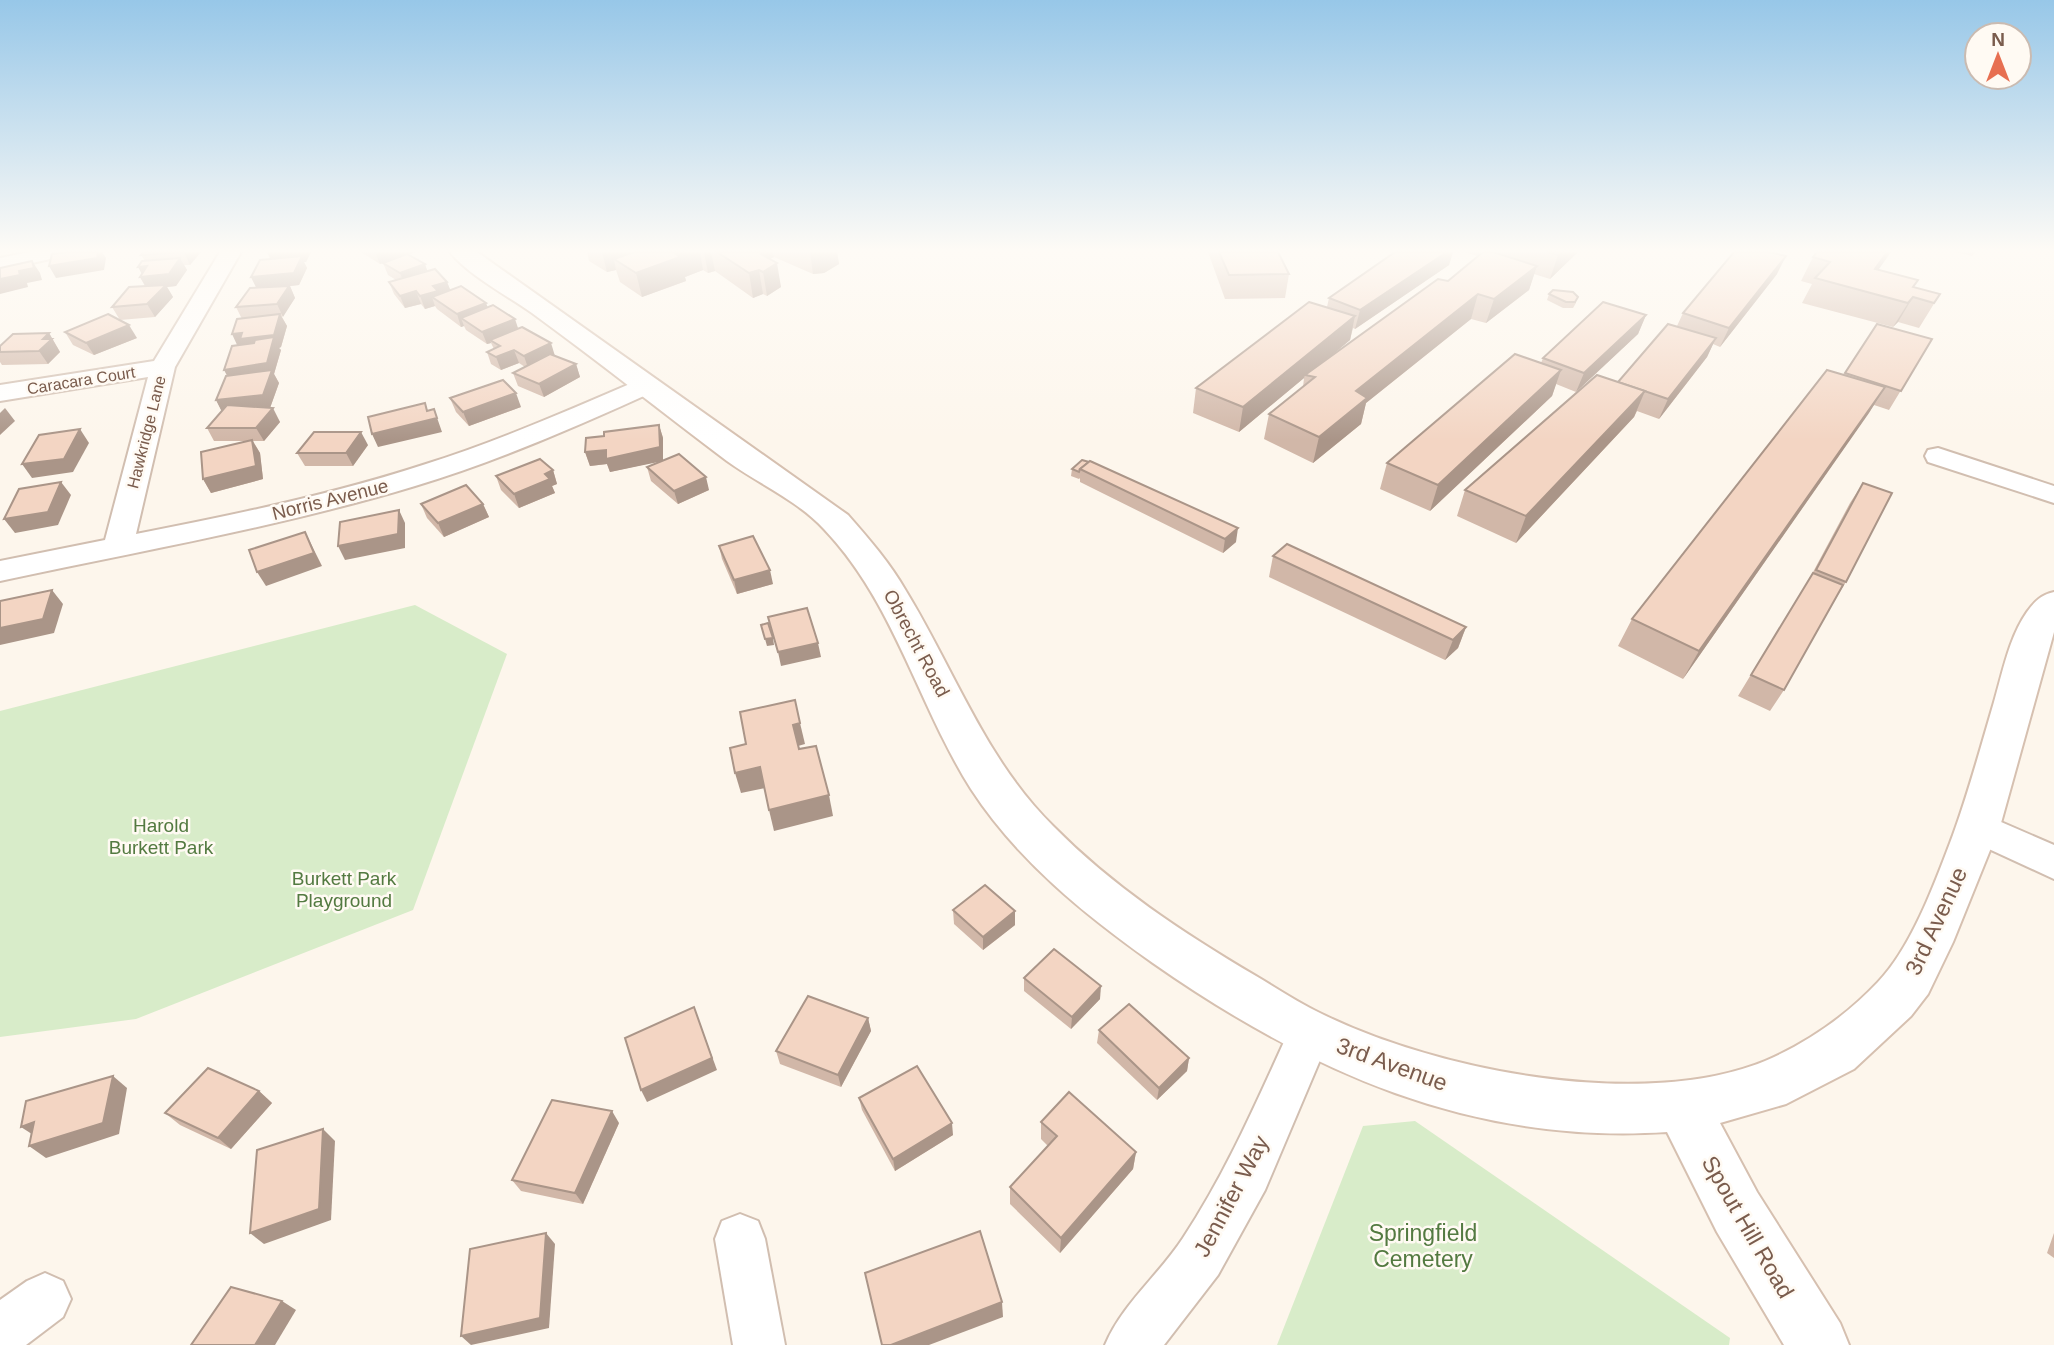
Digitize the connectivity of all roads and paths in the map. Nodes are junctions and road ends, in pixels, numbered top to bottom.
1 (193, 315) edge
2 (551, 315) edge
3 (163, 368) junction
4 (648, 385) junction
5 (0, 393) edge
6 (2054, 477) edge
7 (2054, 495) edge
8 (118, 546) junction
9 (0, 571) edge
10 (2054, 604) edge
11 (1978, 827) junction
12 (2054, 863) edge
13 (1309, 1034) junction
14 (1682, 1107) junction
15 (740, 1239) dead end
16 (45, 1300) dead end
17 (0, 1332) edge
18 (759, 1345) edge
19 (1131, 1345) edge
20 (1818, 1345) edge

1 - 3 street, Hawkridge Lane
2 - 4 street, Obrecht Road
3 - 5 street, Caracara Court
3 - 8 street, Hawkridge Lane
4 - 8 street, Norris Avenue
4 - 13 street, Obrecht Road
6 - 7 street
8 - 9 street, Norris Avenue
10 - 11 street, 3rd Avenue
11 - 12 street
11 - 14 street, 3rd Avenue
13 - 14 street, 3rd Avenue
13 - 19 street, Jennifer Way
14 - 20 street, Spout Hill Road
15 - 18 street
16 - 17 street

